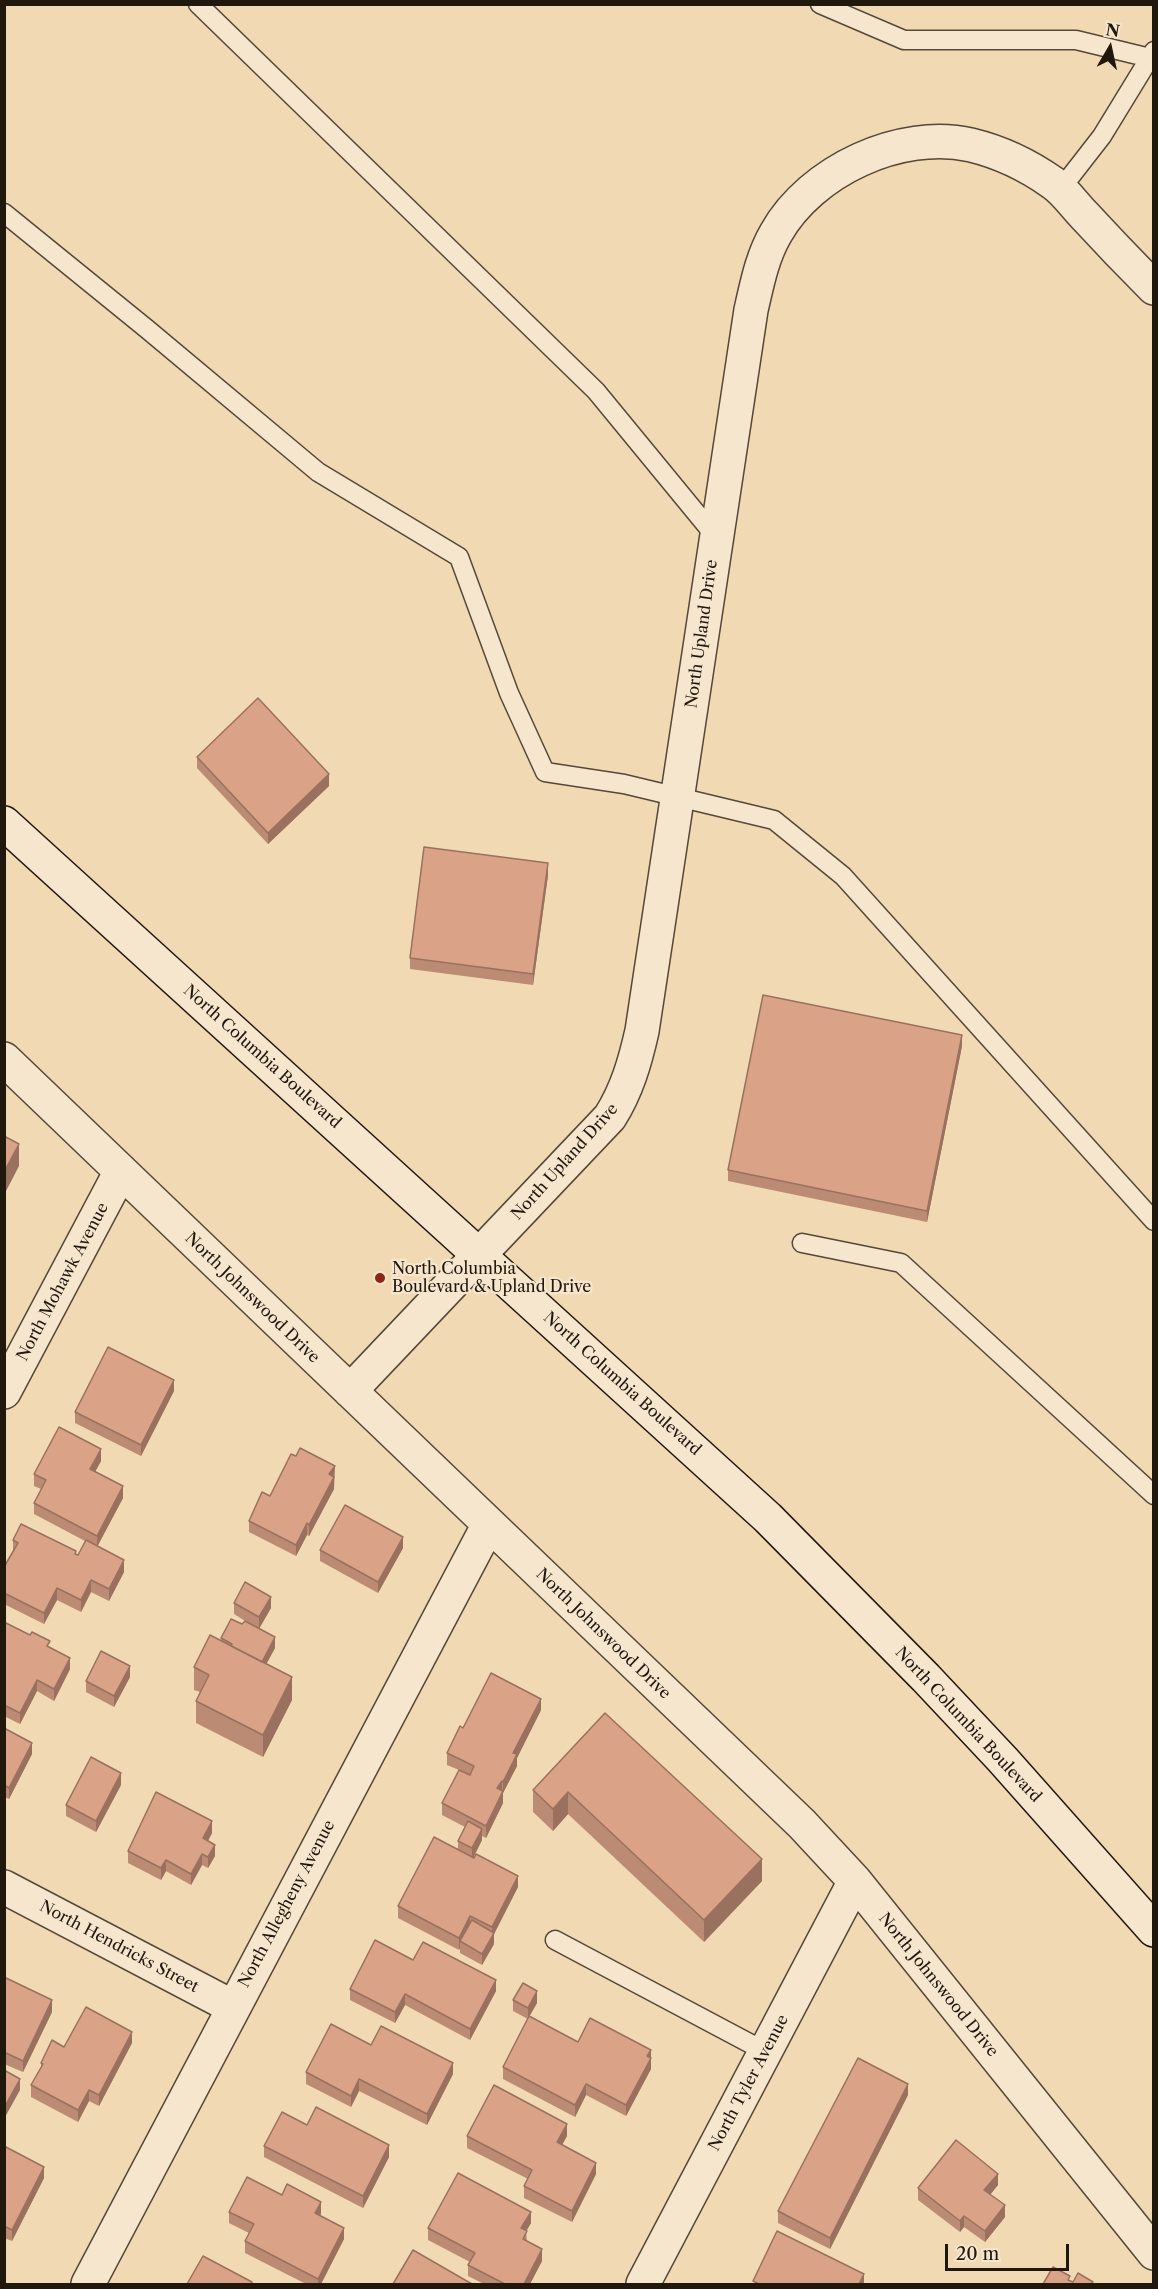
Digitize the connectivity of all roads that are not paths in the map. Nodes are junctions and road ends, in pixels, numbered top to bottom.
1 (198, 4) edge
2 (820, 4) edge
3 (1152, 54) edge
4 (1060, 190) junction
5 (4, 213) edge
6 (1154, 288) edge
7 (716, 537) junction
8 (677, 798) junction
9 (4, 823) edge
10 (4, 1059) edge
11 (121, 1171) junction
12 (1154, 1221) edge
13 (802, 1243) dead end
14 (480, 1255) junction
15 (4, 1392) edge
16 (350, 1392) junction
17 (1154, 1495) edge
18 (489, 1524) junction
19 (855, 1881) junction
20 (4, 1887) edge
21 (1154, 1930) edge
22 (555, 1940) dead end
23 (233, 2007) junction
24 (766, 2052) junction
25 (1154, 2253) edge
26 (88, 2284) edge
27 (643, 2284) edge

1 - 7 lane
2 - 3 lane
3 - 4 lane
4 - 6 street, North Upland Drive
4 - 7 street, North Upland Drive
5 - 8 lane
7 - 8 street, North Upland Drive
8 - 12 lane
8 - 14 street, North Upland Drive
9 - 14 street, North Columbia Boulevard
10 - 11 street, North Johnswood Drive
11 - 15 street, North Mohawk Avenue
11 - 16 street, North Johnswood Drive
13 - 17 lane
14 - 16 street, North Upland Drive
14 - 21 street, North Columbia Boulevard
16 - 18 street, North Johnswood Drive
18 - 19 street, North Johnswood Drive
18 - 23 street, North Allegheny Avenue
19 - 24 street, North Tyler Avenue
19 - 25 street, North Johnswood Drive
20 - 23 street, North Hendricks Street
22 - 24 lane
23 - 26 street, North Allegheny Avenue
24 - 27 street, North Tyler Avenue

